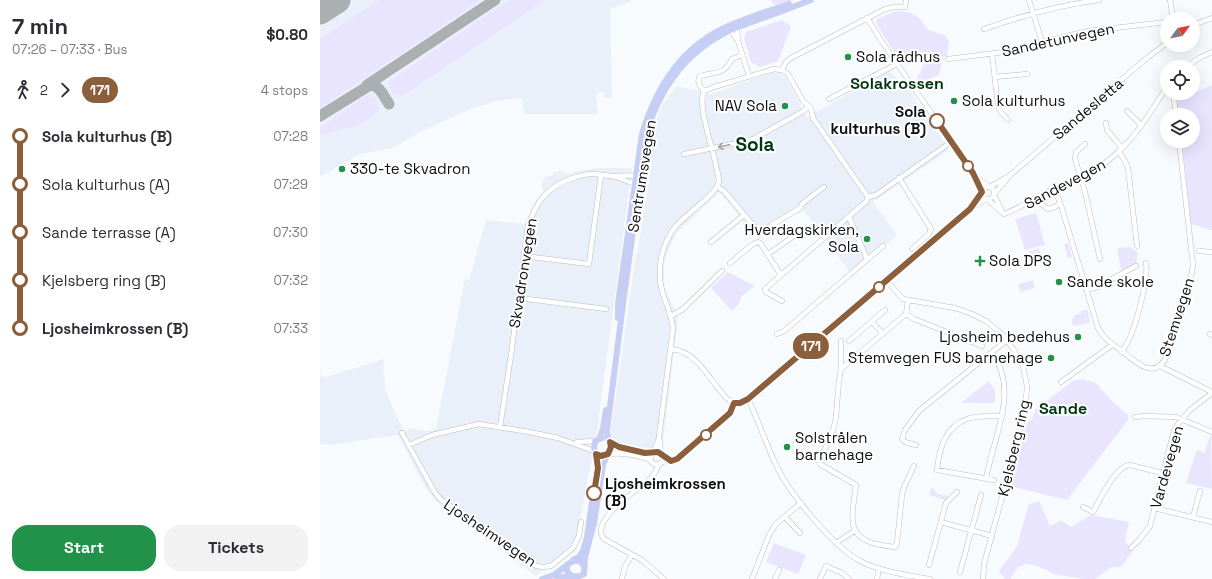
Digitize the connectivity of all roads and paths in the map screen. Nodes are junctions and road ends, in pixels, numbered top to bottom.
1 (802, 0) edge
2 (811, 0) edge
3 (906, 0) edge
4 (1029, 0) edge
5 (1099, 0) edge
6 (1170, 0) edge
7 (1172, 12) edge
8 (1033, 14) junction
9 (867, 18) junction
10 (1212, 18) edge
11 (1200, 22) edge
12 (1160, 23) edge
13 (733, 28) junction
14 (984, 29) dead end
15 (1042, 42) junction
16 (1160, 48) edge
17 (1212, 52) edge
18 (992, 54) junction
19 (742, 55) junction
20 (948, 60) dead end
21 (1196, 60) edge
22 (897, 64) junction
23 (782, 70) junction
24 (1027, 74) dead end
25 (749, 76) junction
26 (995, 77) junction
27 (704, 92) junction
28 (829, 98) dead end
29 (1160, 98) edge
30 (810, 107) junction
31 (1127, 111) dead end
32 (1008, 120) dead end
33 (1106, 123) dead end
34 (1141, 125) junction
35 (951, 142) junction
36 (1085, 144) dead end
37 (712, 148) junction
38 (1180, 148) edge
39 (1121, 150) junction
40 (684, 154) dead end
41 (973, 173) junction
42 (601, 175) junction
43 (613, 176) junction
44 (1009, 176) junction
45 (900, 178) junction
46 (1081, 178) junction
47 (637, 180) junction
48 (717, 187) junction
49 (824, 187) dead end
50 (989, 187) junction
51 (1054, 189) junction
52 (982, 192) junction
53 (994, 194) junction
54 (868, 197) junction
55 (987, 199) junction
56 (1032, 200) junction
57 (1060, 202) junction
58 (970, 209) junction
59 (1004, 214) junction
60 (744, 215) junction
61 (849, 217) junction
62 (800, 232) dead end
63 (711, 242) dead end
64 (883, 246) dead end
65 (1136, 246) dead end
66 (912, 249) dead end
67 (1199, 251) dead end
68 (1212, 252) edge
69 (768, 254) junction
70 (524, 256) junction
71 (867, 259) junction
72 (1100, 259) dead end
73 (730, 263) dead end
74 (1146, 263) dead end
75 (1136, 266) dead end
76 (722, 271) dead end
77 (781, 275) junction
78 (886, 280) junction
79 (1086, 290) junction
80 (519, 298) junction
81 (782, 301) dead end
82 (908, 301) junction
83 (606, 310) dead end
84 (885, 310) dead end
85 (906, 314) junction
86 (671, 316) junction
87 (872, 322) junction
88 (882, 333) junction
89 (777, 334) dead end
90 (1007, 340) junction
91 (841, 341) dead end
92 (849, 341) dead end
93 (1112, 345) junction
94 (982, 346) dead end
95 (671, 349) junction
96 (1122, 352) junction
97 (992, 353) junction
98 (1162, 367) dead end
99 (841, 369) junction
100 (1061, 382) dead end
101 (1212, 393) edge
102 (748, 399) junction
103 (734, 403) junction
104 (1001, 416) junction
105 (1135, 417) dead end
106 (1181, 419) junction
107 (500, 427) junction
108 (1212, 432) edge
109 (402, 433) dead end
110 (660, 437) junction
111 (597, 440) junction
112 (568, 441) junction
113 (609, 441) junction
114 (409, 445) junction
115 (916, 445) dead end
116 (595, 452) junction
117 (653, 453) junction
118 (608, 454) junction
119 (662, 454) junction
120 (671, 461) junction
121 (651, 462) junction
122 (660, 463) junction
123 (914, 466) dead end
124 (655, 472) junction
125 (1162, 473) junction
126 (986, 479) junction
127 (994, 480) dead end
128 (1200, 491) dead end
129 (957, 492) dead end
130 (981, 495) dead end
131 (801, 503) junction
132 (1083, 507) dead end
133 (1154, 508) junction
134 (785, 517) junction
135 (1193, 517) junction
136 (581, 522) dead end
137 (941, 522) junction
138 (1212, 522) edge
139 (972, 530) junction
140 (854, 531) junction
141 (800, 532) dead end
142 (992, 536) junction
143 (836, 543) junction
144 (1130, 548) dead end
145 (632, 555) junction
146 (573, 561) junction
147 (568, 565) junction
148 (929, 565) dead end
149 (584, 566) junction
150 (879, 569) junction
151 (779, 570) dead end
152 (960, 572) dead end
153 (554, 575) junction
154 (584, 576) edge
155 (574, 578) edge
156 (542, 579) edge
157 (622, 579) edge
158 (664, 579) edge
159 (752, 579) edge
160 (775, 579) edge
161 (820, 579) edge
162 (849, 579) edge
163 (877, 579) edge
164 (930, 579) edge
165 (983, 579) edge

1 - 13 main road, Sentrumsvegen
2 - 13 main road, Sentrumsvegen
3 - 9 street
4 - 8 street
5 - 8 street
6 - 7 street
8 - 14 street
8 - 15 street
9 - 22 street
9 - 23 street
10 - 11 street
12 - 15 street, Sandetunvegen
13 - 19 street
13 - 47 main road, Sentrumsvegen
15 - 18 street, Sandetunvegen
16 - 44 street, Sandesletta
17 - 21 street
18 - 20 street, Sandetunvegen
18 - 26 street
19 - 25 street
19 - 27 street
22 - 28 street
22 - 35 street
23 - 25 street
23 - 30 street
24 - 26 street
25 - 27 street
26 - 32 street
27 - 37 street
29 - 34 street, Sandevegen
30 -> 37 street
30 - 54 street
31 - 34 street
33 - 39 street, Sandevegen
34 - 39 street, Sandevegen
35 - 41 street
35 - 45 street
36 - 46 street
37 - 40 street
37 - 48 street
38 - 96 street, Stemvegen
39 - 46 street, Sandevegen
39 - 65 street
41 - 50 street
41 - 52 street
42 - 43 street, Skvadronvegen
42 - 70 street, Skvadronvegen
42 - 70 street
43 - 47 street, Skvadronvegen
43 - 47 street, Skvadronvegen
44 - 50 street, Sandesletta
44 - 53 street, Sandesletta
45 - 54 street
45 - 66 street
46 - 51 street, Sandevegen
46 - 72 street
47 - 111 main road, Sentrumsvegen
47 - 113 main road, Sentrumsvegen
48 - 60 street
48 - 86 street
49 - 60 street
50 - 52 street, Sandesletta
50 - 53 street
51 - 56 street, Sandevegen
51 - 57 street, Stemvegen
52 - 55 street
52 - 58 street, Sandesletta
53 - 55 street, Sandesletta
53 - 59 street
54 - 61 street
55 - 58 street, Sandesletta
55 - 59 street
56 - 57 street
56 - 59 street, Sandevegen
57 - 79 street, Stemvegen
58 - 78 street, Sandesletta
60 - 63 street
61 - 71 street
61 - 77 street
62 - 69 street
64 - 71 street
67 - 68 street
69 - 73 street
69 - 77 street
70 - 80 street, Skvadronvegen
71 - 89 street
74 - 96 street
75 - 79 street
76 - 86 street
77 - 81 street
78 - 82 street
78 - 102 street, Sandesletta
79 - 93 street, Stemvegen
80 - 83 street
80 - 107 street, Skvadronvegen
82 - 85 street
82 - 90 street, Kjelsberg ring
84 - 87 street
85 - 88 street
85 - 94 street
86 - 95 street
87 - 88 street
87 - 92 street
88 - 99 street
90 - 97 street
90 - 142 street, Kjelsberg ring
91 - 99 street
93 - 96 street, Stemvegen
93 - 100 street
95 - 103 street
95 - 110 street
97 - 104 street
97 - 115 street
98 - 101 street
99 - 140 street
101 - 106 street, Vardevegen
102 - 103 street, Sandesletta
102 - 131 street
103 - 120 street
104 - 126 street
104 - 126 street
105 - 106 street
106 - 108 street
106 - 125 street, Vardevegen
107 - 112 street
107 - 114 street
109 - 114 street, Ljosheimvegen
110 - 117 street
110 - 119 street
111 - 112 street
111 - 113 main road
111 - 116 main road, Sentrumsvegen
112 - 116 street
113 - 117 street
113 - 118 main road, Sentrumsvegen
114 - 136 street, Ljosheimvegen
116 - 118 main road
116 - 146 main road, Sentrumsvegen
117 - 119 street
117 - 121 street
118 - 121 street
118 - 149 main road, Sentrumsvegen
119 - 120 street
119 - 122 street
120 - 122 street
121 - 122 street
121 - 124 street
122 - 124 street
123 - 140 street
124 - 145 street
125 - 132 street
125 - 133 street, Vardevegen
126 - 127 street
128 - 135 street
129 - 137 street
130 - 139 street
131 - 134 street
131 - 143 street
133 - 135 street
133 - 144 street, Vardevegen
134 - 141 street
134 - 159 street
135 - 138 street
137 - 139 street
137 - 148 street
139 - 142 street
139 - 152 street
140 - 143 street
142 - 165 street, Kjelsberg ring
143 - 150 street
145 - 157 street
145 - 158 street
146 - 147 main road
146 - 149 main road
147 - 153 main road
147 - 155 main road
149 - 154 main road
150 - 163 street
150 - 164 street
151 - 160 street
153 - 155 main road
153 - 156 main road
154 - 155 main road
161 - 162 street

